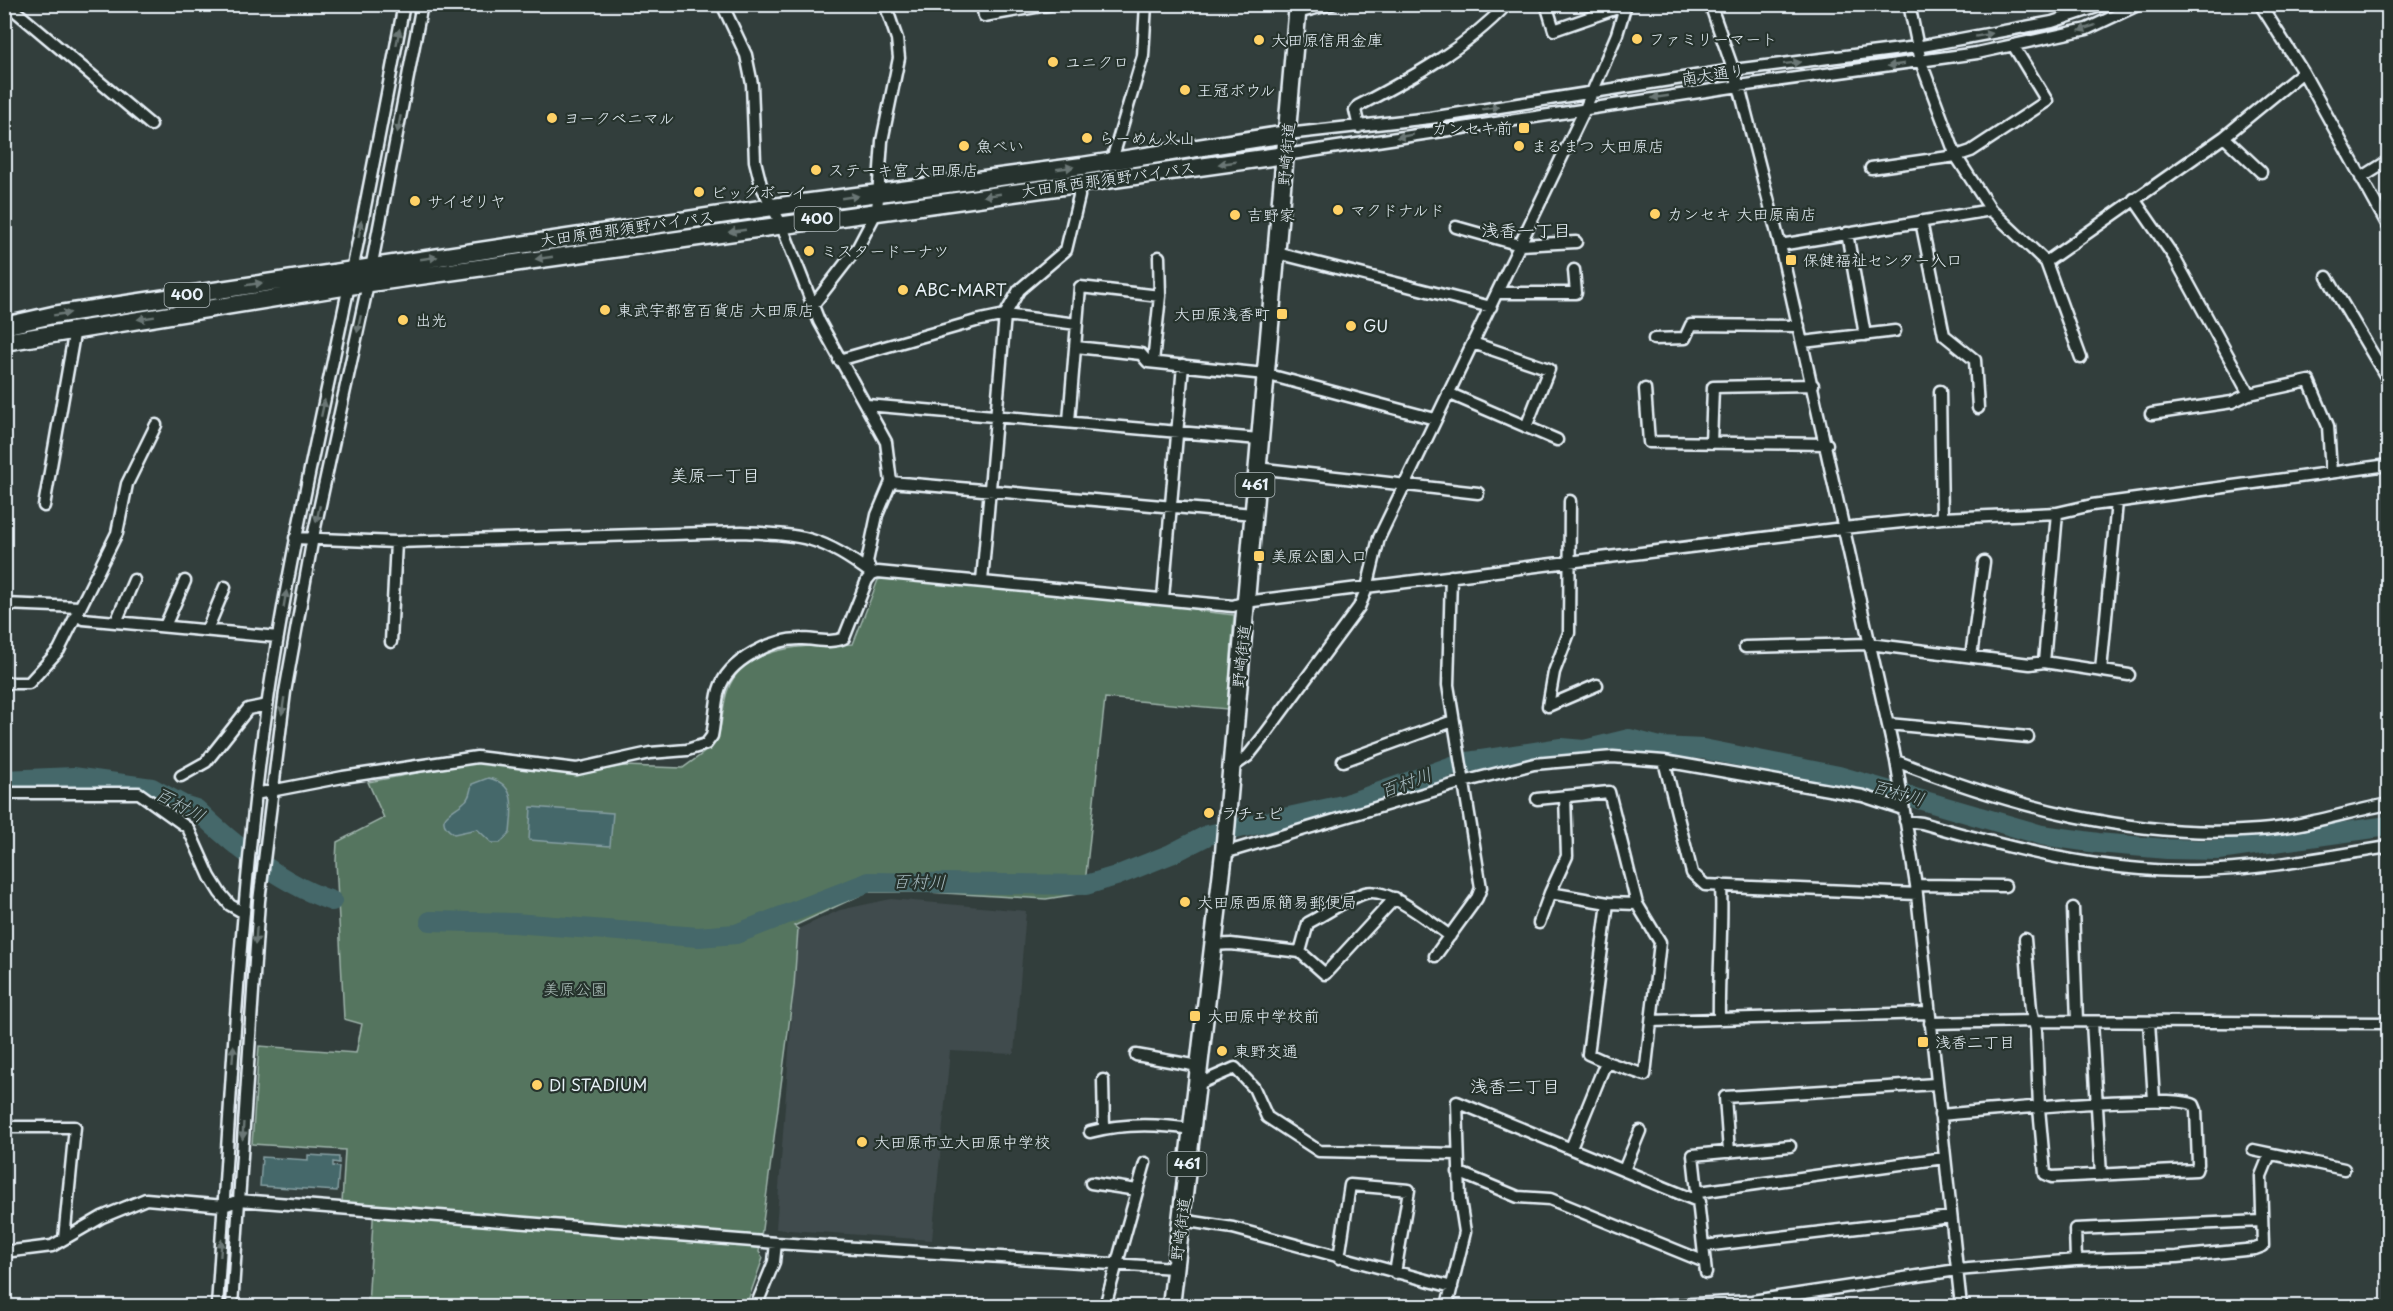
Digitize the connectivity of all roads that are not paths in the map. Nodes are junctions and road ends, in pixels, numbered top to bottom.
1 (7, 4) edge
2 (404, 4) edge
3 (422, 4) edge
4 (722, 4) edge
5 (885, 4) edge
6 (982, 4) edge
7 (1146, 4) edge
8 (1332, 4) edge
9 (1507, 4) edge
10 (1546, 4) edge
11 (1710, 4) edge
12 (1909, 4) edge
13 (2106, 4) edge
14 (2140, 4) edge
15 (2260, 4) edge
16 (1048, 5) edge
17 (1626, 5) edge
18 (1298, 9) edge
19 (2013, 45) junction
20 (1917, 47) junction
21 (1920, 62) junction
22 (1734, 70) junction
23 (2303, 72) junction
24 (1739, 86) junction
25 (1590, 92) junction
26 (1585, 109) junction
27 (151, 125) dead end
28 (1359, 127) junction
29 (1287, 134) junction
30 (2224, 137) junction
31 (1285, 155) junction
32 (1956, 156) junction
33 (1112, 160) junction
34 (2388, 160) edge
35 (1871, 168) dead end
36 (2261, 172) dead end
37 (2361, 178) junction
38 (1078, 183) junction
39 (877, 193) junction
40 (2134, 199) junction
41 (773, 207) junction
42 (1991, 210) junction
43 (877, 211) junction
44 (1921, 221) junction
45 (781, 224) junction
46 (2388, 226) edge
47 (1456, 228) dead end
48 (1847, 233) junction
49 (1576, 242) dead end
50 (1780, 244) junction
51 (1521, 245) junction
52 (1277, 253) junction
53 (1159, 257) dead end
54 (2046, 262) junction
55 (371, 266) junction
56 (352, 269) junction
57 (1574, 270) dead end
58 (2326, 277) dead end
59 (368, 284) junction
60 (349, 286) junction
61 (1497, 294) junction
62 (1160, 296) junction
63 (813, 304) junction
64 (1491, 307) junction
65 (1005, 315) junction
66 (1077, 324) junction
67 (4, 326) edge
68 (1799, 326) junction
69 (75, 329) junction
70 (1895, 331) dead end
71 (1865, 334) junction
72 (1654, 339) dead end
73 (4, 342) edge
74 (1803, 342) junction
75 (1473, 343) junction
76 (1076, 347) junction
77 (2081, 358) dead end
78 (839, 360) junction
79 (1153, 362) junction
80 (1183, 365) junction
81 (1265, 374) junction
82 (2388, 380) edge
83 (1813, 385) junction
84 (1645, 389) dead end
85 (1940, 391) dead end
86 (1448, 393) junction
87 (2249, 394) junction
88 (867, 405) junction
89 (1978, 408) dead end
90 (2151, 414) dead end
91 (997, 415) junction
92 (1435, 420) junction
93 (1069, 421) junction
94 (156, 425) dead end
95 (1526, 427) junction
96 (1177, 432) junction
97 (1259, 439) junction
98 (1557, 440) dead end
99 (1711, 443) junction
100 (1827, 444) junction
101 (2388, 465) edge
102 (1257, 468) junction
103 (2331, 472) junction
104 (891, 482) junction
105 (1404, 485) junction
106 (989, 491) junction
107 (1478, 493) dead end
108 (1570, 501) dead end
109 (2117, 502) junction
110 (44, 506) dead end
111 (1170, 508) junction
112 (2056, 513) junction
113 (1253, 514) junction
114 (1942, 518) junction
115 (1843, 528) junction
116 (313, 537) junction
117 (296, 538) junction
118 (396, 542) junction
119 (1569, 561) junction
120 (1984, 562) dead end
121 (872, 574) junction
122 (1451, 576) junction
123 (134, 580) dead end
124 (185, 581) dead end
125 (982, 581) junction
126 (225, 587) dead end
127 (1367, 588) junction
128 (1163, 598) junction
129 (1245, 603) junction
130 (4, 604) edge
131 (81, 613) junction
132 (116, 622) junction
133 (165, 626) junction
134 (207, 630) junction
135 (278, 637) junction
136 (391, 642) dead end
137 (1869, 644) junction
138 (1745, 647) dead end
139 (1971, 656) junction
140 (2044, 662) junction
141 (2101, 670) junction
142 (2129, 675) dead end
143 (4, 683) edge
144 (1597, 685) dead end
145 (267, 705) junction
146 (1453, 722) junction
147 (1888, 724) junction
148 (2028, 737) dead end
149 (1342, 761) dead end
150 (1664, 761) junction
151 (1896, 761) junction
152 (1231, 768) junction
153 (181, 776) dead end
154 (1463, 782) junction
155 (270, 792) junction
156 (4, 793) edge
157 (255, 795) junction
158 (1564, 796) junction
159 (1537, 799) dead end
160 (2388, 804) edge
161 (1902, 806) junction
162 (1905, 821) junction
163 (2388, 847) edge
164 (1224, 848) junction
165 (1720, 885) junction
166 (2005, 886) dead end
167 (1916, 890) junction
168 (1550, 893) junction
169 (1395, 898) junction
170 (1608, 903) junction
171 (1637, 904) junction
172 (2073, 908) dead end
173 (244, 913) junction
174 (1539, 923) dead end
175 (1450, 936) junction
176 (2025, 939) dead end
177 (1212, 945) junction
178 (1300, 952) junction
179 (1435, 956) dead end
180 (1929, 1018) junction
181 (1719, 1019) junction
182 (1651, 1021) junction
183 (2034, 1021) junction
184 (2077, 1021) junction
185 (2092, 1022) junction
186 (2149, 1022) junction
187 (2388, 1023) edge
188 (1136, 1055) dead end
189 (1606, 1062) junction
190 (1198, 1066) junction
191 (1102, 1080) dead end
192 (1936, 1084) junction
193 (1196, 1085) junction
194 (2154, 1100) junction
195 (2095, 1104) junction
196 (2039, 1108) junction
197 (1940, 1115) junction
198 (4, 1127) edge
199 (1104, 1128) junction
200 (1191, 1129) junction
201 (1640, 1131) dead end
202 (1090, 1132) dead end
203 (1790, 1146) dead end
204 (1571, 1148) junction
205 (2253, 1150) dead end
206 (1729, 1152) junction
207 (1457, 1154) junction
208 (2270, 1154) junction
209 (1944, 1158) junction
210 (1145, 1163) dead end
211 (2344, 1169) dead end
212 (1624, 1170) junction
213 (1458, 1172) junction
214 (2101, 1175) junction
215 (1091, 1183) dead end
216 (1137, 1190) junction
217 (1700, 1197) junction
218 (239, 1200) junction
219 (224, 1206) junction
220 (1951, 1217) junction
221 (1181, 1220) junction
222 (2262, 1221) junction
223 (64, 1239) junction
224 (776, 1243) junction
225 (1704, 1246) junction
226 (4, 1252) edge
227 (1339, 1258) junction
228 (2076, 1260) junction
229 (1118, 1264) junction
230 (1175, 1268) junction
231 (1957, 1270) junction
232 (1395, 1273) junction
233 (1452, 1287) junction
234 (1752, 1304) edge
235 (217, 1306) edge
236 (232, 1306) edge
237 (756, 1306) edge
238 (1105, 1306) edge
239 (1171, 1306) edge
240 (1447, 1306) edge
241 (1653, 1306) edge
242 (1961, 1306) edge

1 - 27 street
56 -> 2 street
3 -> 55 street
4 - 41 street
5 - 39 street
6 - 16 street
7 - 33 street
8 - 18 street
9 - 28 street
10 - 17 street
11 - 22 street
12 - 20 street
20 -> 13 street, 南大通り
14 -> 19 street, 南大通り
15 - 23 street
17 - 25 street
18 - 29 highway, 野崎街道
19 - 21 street, 南大通り
19 - 32 street
20 - 21 street
22 -> 20 street, 南大通り
21 -> 24 street, 南大通り
21 - 32 street
22 - 24 street
22 - 25 street, 南大通り
23 - 30 street
23 - 37 street
24 -> 26 street, 南大通り
24 - 50 street
25 - 26 street
28 -> 25 street, 南大通り
26 -> 31 street, 南大通り
26 - 51 street
28 - 29 street, 南大通り
29 - 31 highway, 野崎街道
29 - 33 highway, 大田原西那須野バイパス / 400
30 - 36 street
30 - 40 street
31 -> 38 highway, 大田原西那須野バイパス / 400
31 - 52 highway, 野崎街道 / 461
32 - 35 street
32 - 42 street
39 -> 33 highway, 大田原西那須野バイパス / 400
34 - 37 street
37 - 46 street
38 -> 43 highway, 大田原西那須野バイパス / 400
38 - 65 street
41 -> 39 highway, 大田原西那須野バイパス / 400
39 - 43 street
40 - 54 street
40 - 87 street
41 - 45 street
55 -> 41 highway, 大田原西那須野バイパス / 400
42 - 44 street
42 - 54 street
43 - 45 highway, 大田原西那須野バイパス / 400
43 - 63 street
44 - 48 street
44 - 89 street
45 -> 59 highway, 大田原西那須野バイパス / 400
45 - 63 street
47 - 51 street
48 - 50 street
48 - 71 street
49 - 51 street
50 - 68 street
51 - 61 street
52 - 64 street
52 - 81 highway, 野崎街道 / 461
53 - 62 street
54 - 77 street
55 - 56 highway, 大田原西那須野バイパス / 400
55 - 59 street
56 - 60 street
67 -> 56 highway, 大田原西那須野バイパス / 400
57 - 61 street
58 - 82 street
59 - 60 highway, 大田原西那須野バイパス / 400
59 -> 116 street
60 -> 69 highway, 大田原西那須野バイパス / 400
117 -> 60 street
61 - 64 street
62 - 66 street
62 - 79 street
63 - 78 street
64 - 75 street
65 - 66 street
65 - 78 street
65 - 91 street
66 - 76 street
68 - 72 street
68 - 74 street
69 - 73 highway, 大田原西那須野バイパス / 400
69 - 110 street
70 - 71 street
71 - 74 street
74 - 83 street
75 - 86 street
75 - 95 street
76 - 79 street
76 - 93 street
78 - 88 street
79 - 80 street
80 - 81 street
80 - 96 street
81 - 92 street
81 - 97 highway, 野崎街道 / 461
83 - 99 street
83 - 100 street
84 - 99 street
85 - 114 street
86 - 92 street
86 - 95 street
87 - 90 street
87 - 103 street
88 - 91 street
88 - 104 street
91 - 93 street
91 - 106 street
92 - 105 street
93 - 96 street
94 - 131 street
95 - 98 street
96 - 97 street
96 - 111 street
97 - 102 highway, 野崎街道 / 461
99 - 100 street
100 - 115 street
101 - 103 street
102 - 105 street
102 - 113 highway, 野崎街道 / 461
103 - 109 street
104 - 106 street
104 - 121 street
105 - 107 street
105 - 127 street
106 - 111 street
106 - 125 street
108 - 119 street
109 - 112 street
109 - 141 street
111 - 113 street
111 - 128 street
112 - 114 street
112 - 140 street
113 - 129 highway, 野崎街道 / 461
114 - 115 street
115 - 119 street
115 - 137 street
116 - 117 street
116 - 118 street
116 -> 155 street
135 -> 117 street
118 - 121 street
118 - 136 street
119 - 122 street
119 - 144 street
120 - 139 street
121 - 125 street
121 - 155 street
122 - 127 street
122 - 146 street
123 - 132 street
124 - 133 street
125 - 128 street
126 - 134 street
127 - 129 street
127 - 152 street
128 - 129 street
129 - 152 highway, 野崎街道 / 461
130 - 131 street
131 - 132 street
131 - 143 street
132 - 133 street
133 - 134 street
134 - 135 street
135 - 145 street
137 - 138 street
137 - 139 street
137 - 147 street
139 - 140 street
140 - 141 street
141 - 142 street
145 - 153 street
145 - 157 street
146 - 149 street
146 - 154 street
147 - 148 street
147 - 151 street
150 - 154 street
150 - 161 street
150 - 165 street
151 - 160 street
151 - 161 street
152 - 164 highway, 野崎街道 / 461
154 - 164 street
154 - 175 street
155 - 157 street
155 -> 218 street
156 - 173 street
157 - 173 street
158 - 159 street
158 - 168 street
158 - 171 street
161 - 162 street
162 - 163 street
162 - 167 street
164 - 177 highway, 野崎街道 / 461
165 - 167 street
165 - 181 street
166 - 167 street
167 - 180 street
168 - 170 street
168 - 174 street
169 - 175 street
169 - 178 street
169 - 178 street
170 - 171 street
170 - 189 street
171 - 182 street
172 - 184 street
219 -> 173 street
175 - 179 street
176 - 183 street
177 - 178 street
177 - 190 highway, 野崎街道 / 461
180 - 181 street
180 - 183 street
180 - 192 street
181 - 182 street
182 - 189 street
183 - 184 street
183 - 196 street
184 - 185 street
185 - 186 street
185 - 195 street
186 - 187 street
186 - 194 street
188 - 190 street
189 - 204 street
190 - 193 highway, 野崎街道 / 461
191 - 199 street
192 - 197 street
192 - 206 street
193 - 200 highway, 野崎街道 / 461
193 - 207 street
194 - 195 street
194 - 214 street
195 - 196 street
195 - 214 street
196 - 197 street
196 - 214 street
197 - 209 street
198 - 223 street
199 - 200 street
199 - 202 street
200 - 221 highway, 野崎街道 / 461
201 - 212 street
203 - 206 street
204 - 207 street
204 - 212 street
205 - 208 street
206 - 217 street
207 - 213 street
208 - 211 street
208 - 222 street
209 - 217 street
209 - 220 street
210 - 216 street
212 - 217 street
213 - 225 street
213 - 233 street
215 - 216 street
216 - 229 street
217 - 225 street
218 - 219 street
218 - 224 street
218 - 236 street
219 - 223 street
235 -> 219 street
220 - 225 street
220 - 231 street
221 - 227 street
221 - 230 highway, 野崎街道 / 461
222 - 228 street
222 - 228 street
223 - 226 street
224 - 229 street
224 - 237 street
227 - 232 street
227 - 232 street
228 - 231 street
229 - 230 street
229 - 238 street
230 - 239 highway, 野崎街道 / 461
231 - 234 street
231 - 242 street
232 - 233 street
233 - 240 street
234 - 241 street

